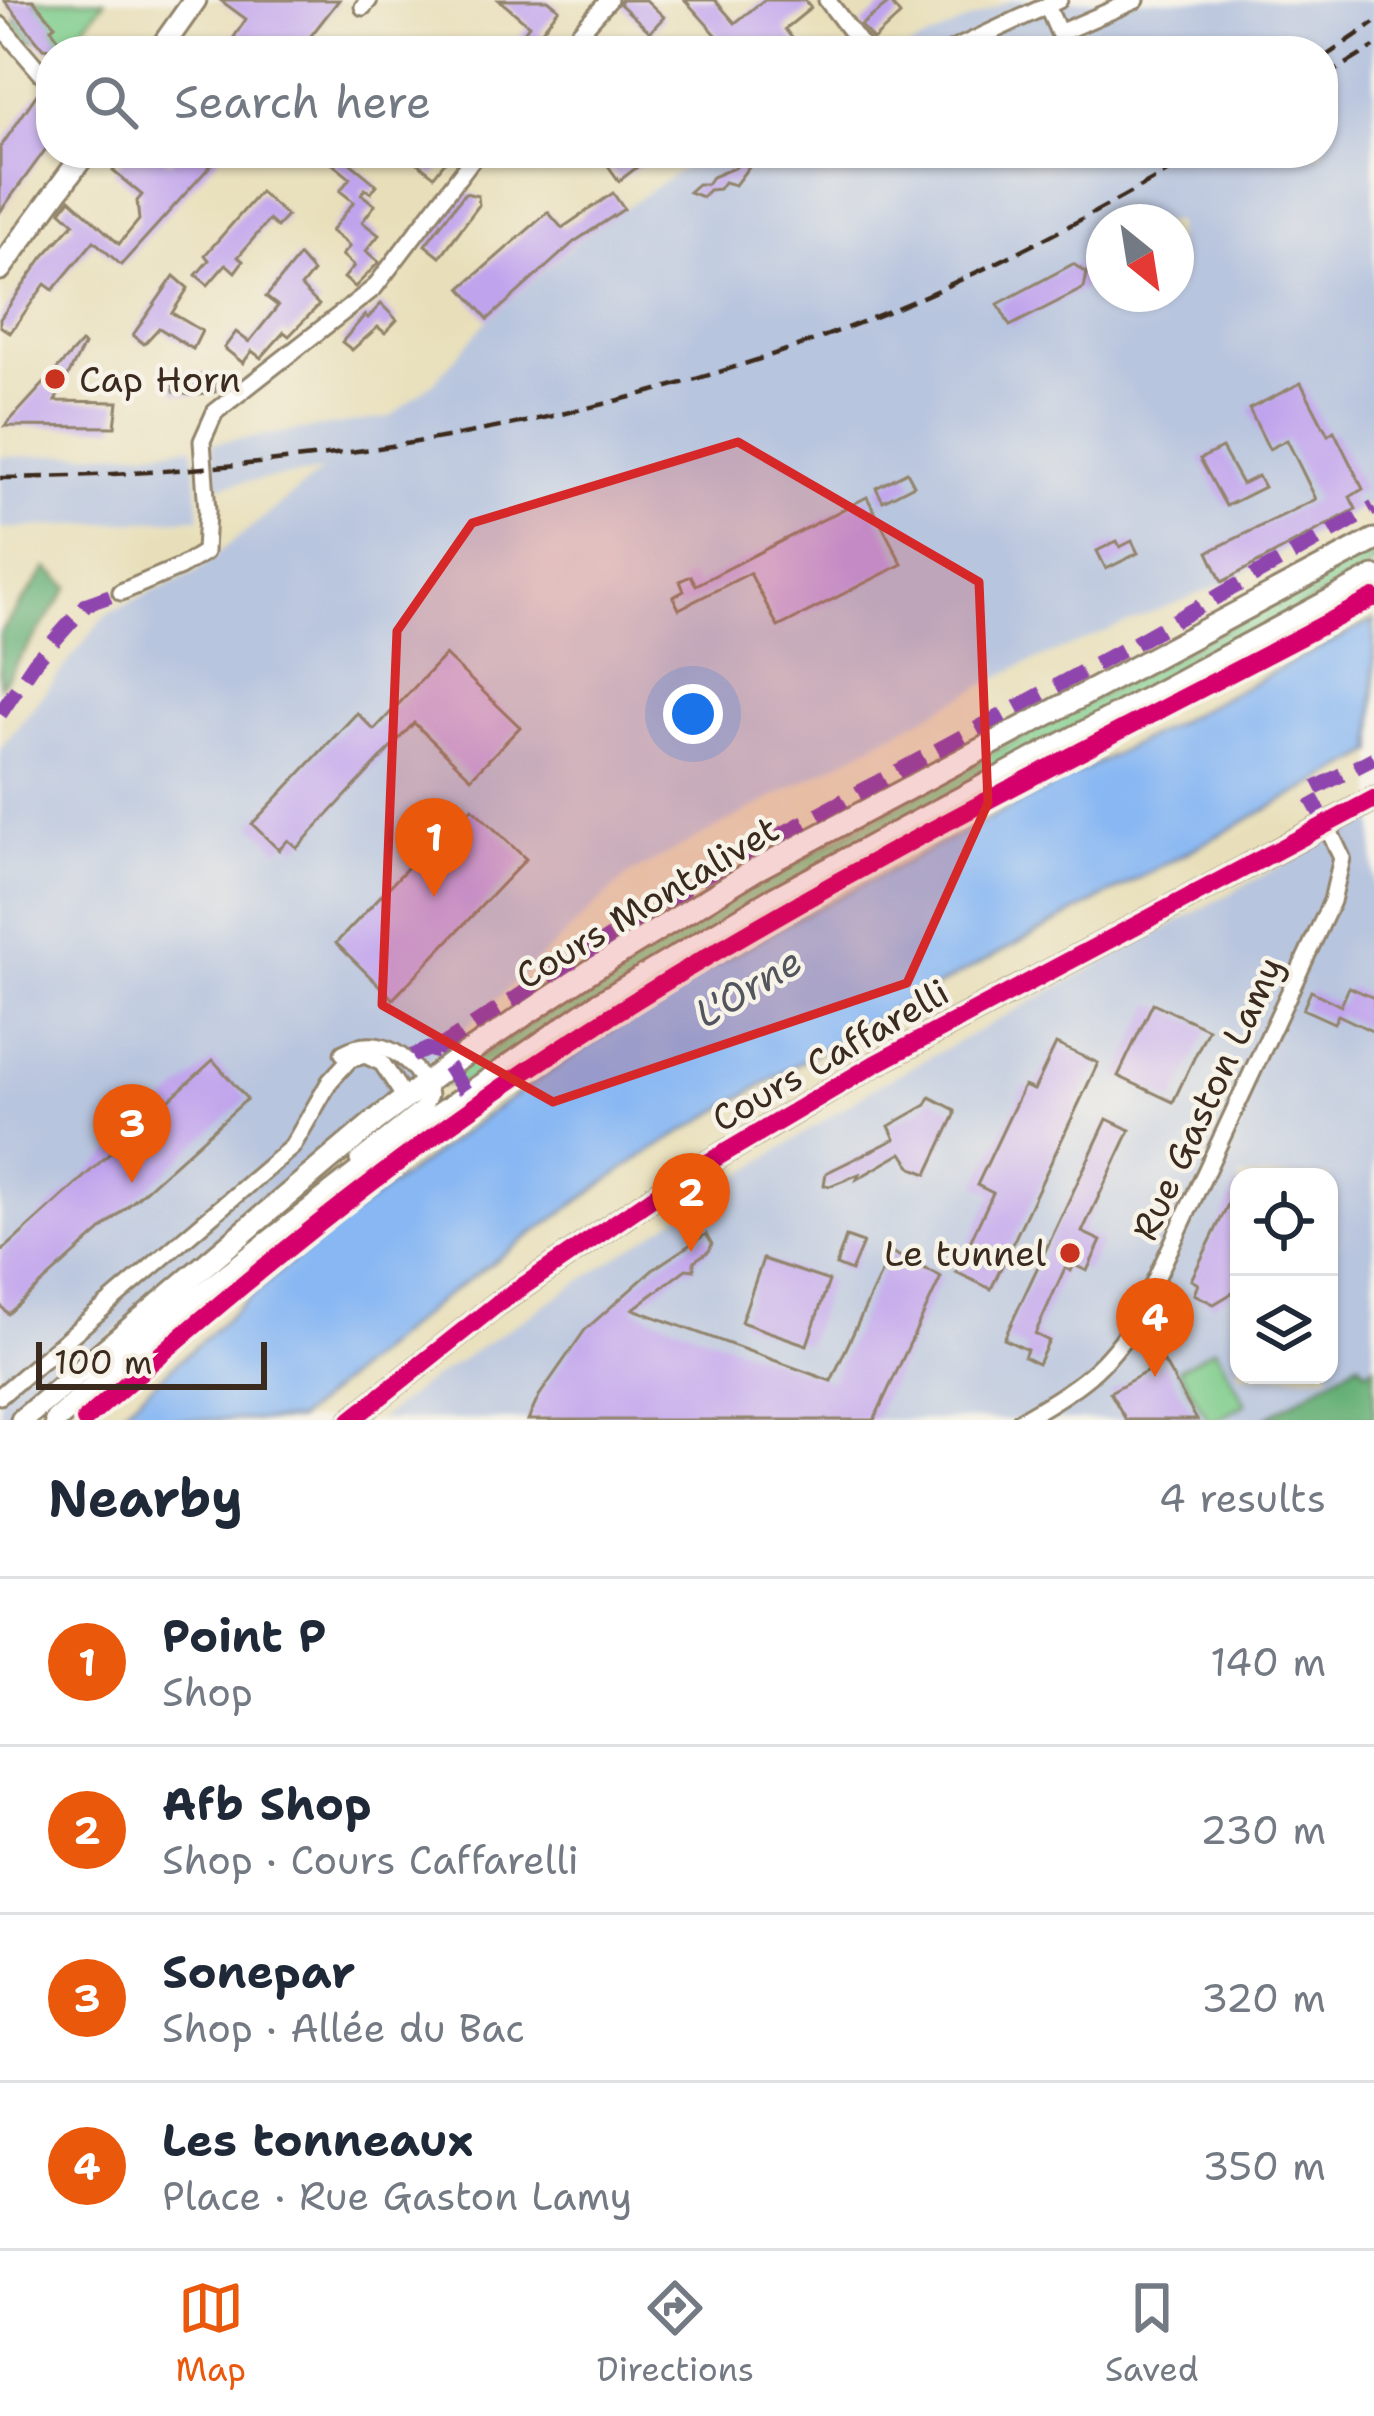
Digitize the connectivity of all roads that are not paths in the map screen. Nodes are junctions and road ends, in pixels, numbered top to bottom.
1 (195, 0) edge
2 (609, 0) edge
3 (827, 0) edge
4 (1136, 0) edge
5 (1053, 3) edge
6 (0, 25) edge
7 (170, 36) edge
8 (577, 36) edge
9 (855, 36) edge
10 (982, 36) edge
11 (36, 67) edge
12 (74, 168) edge
13 (466, 168) edge
14 (0, 269) edge
15 (1374, 540) edge
16 (1374, 577) edge
17 (121, 592) dead end
18 (1374, 799) edge
19 (1326, 824) junction
20 (424, 1084) junction
21 (405, 1098) junction
22 (313, 1111) junction
23 (346, 1182) junction
24 (0, 1396) edge
25 (22, 1420) edge
26 (56, 1420) edge
27 (351, 1420) edge
28 (1021, 1420) edge

1 - 7 main road
2 - 8 street
3 - 9 street
4 - 5 street
5 - 10 street
6 - 11 street
12 - 14 main road
13 - 17 street
15 - 20 main road, Cours Montalivet
16 - 23 main road, Cours Montalivet
18 - 19 main road, Cours Caffarelli
19 - 27 main road, Cours Caffarelli
19 - 28 street, Rue Gaston Lamy
20 - 21 main road, Cours Montalivet
20 - 22 street
20 - 23 street
21 - 22 street
21 - 25 main road, Cours Montalivet
22 - 24 street
23 - 26 main road, Cours Montalivet

